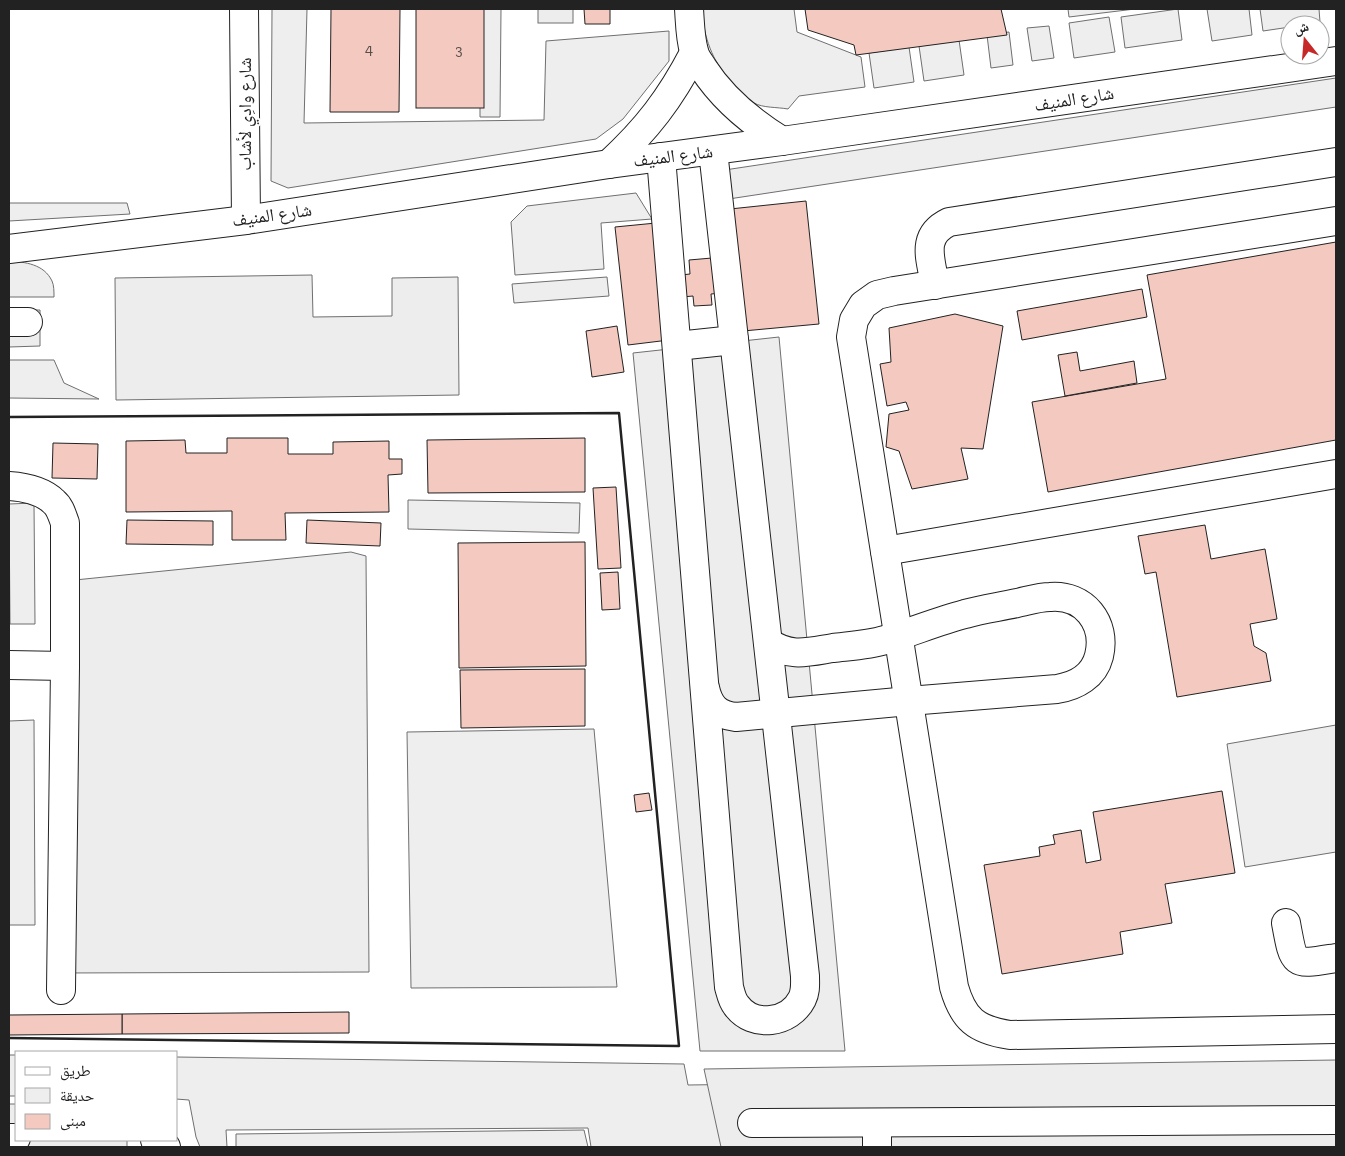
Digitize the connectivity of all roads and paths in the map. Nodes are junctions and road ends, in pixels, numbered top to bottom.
1 (244, 9) edge
2 (689, 9) edge
3 (694, 53) junction
4 (1336, 61) edge
5 (782, 141) junction
6 (713, 151) junction
7 (661, 157) junction
8 (1336, 162) edge
9 (609, 164) junction
10 (246, 220) junction
11 (1336, 221) edge
12 (9, 248) edge
13 (935, 285) junction
14 (734, 340) junction
15 (677, 346) junction
16 (1336, 474) edge
17 (9, 486) edge
18 (885, 551) junction
19 (898, 636) junction
20 (768, 642) junction
21 (9, 665) edge
22 (65, 666) junction
23 (705, 688) junction
24 (909, 701) junction
25 (776, 714) junction
26 (1286, 923) dead end
27 (1336, 958) edge
28 (61, 990) dead end
29 (1336, 1029) edge
30 (1336, 1120) edge
31 (752, 1123) dead end
32 (877, 1135) edge

1 - 10 street, شارع وادِي لأشاب
2 - 3 street
3 - 5 street
3 - 9 street
4 - 5 street, شارع المنيف
5 - 6 street, شارع المنيف
6 - 7 street, شارع المنيف
6 - 14 street
7 - 9 street, شارع المنيف
7 - 15 street
8 - 13 street
9 - 10 street, شارع المنيف
10 - 12 street, شارع المنيف
11 - 13 street
13 - 18 street
14 - 15 street
14 - 20 street
15 - 23 street
16 - 18 street
17 - 22 street
18 - 19 street
19 - 20 street
19 - 24 street
19 - 24 street
20 - 25 street
21 - 22 street
22 - 28 street
23 - 25 street
23 - 25 street
24 - 25 street
24 - 29 street
26 - 27 street
30 - 32 street
31 - 32 street

